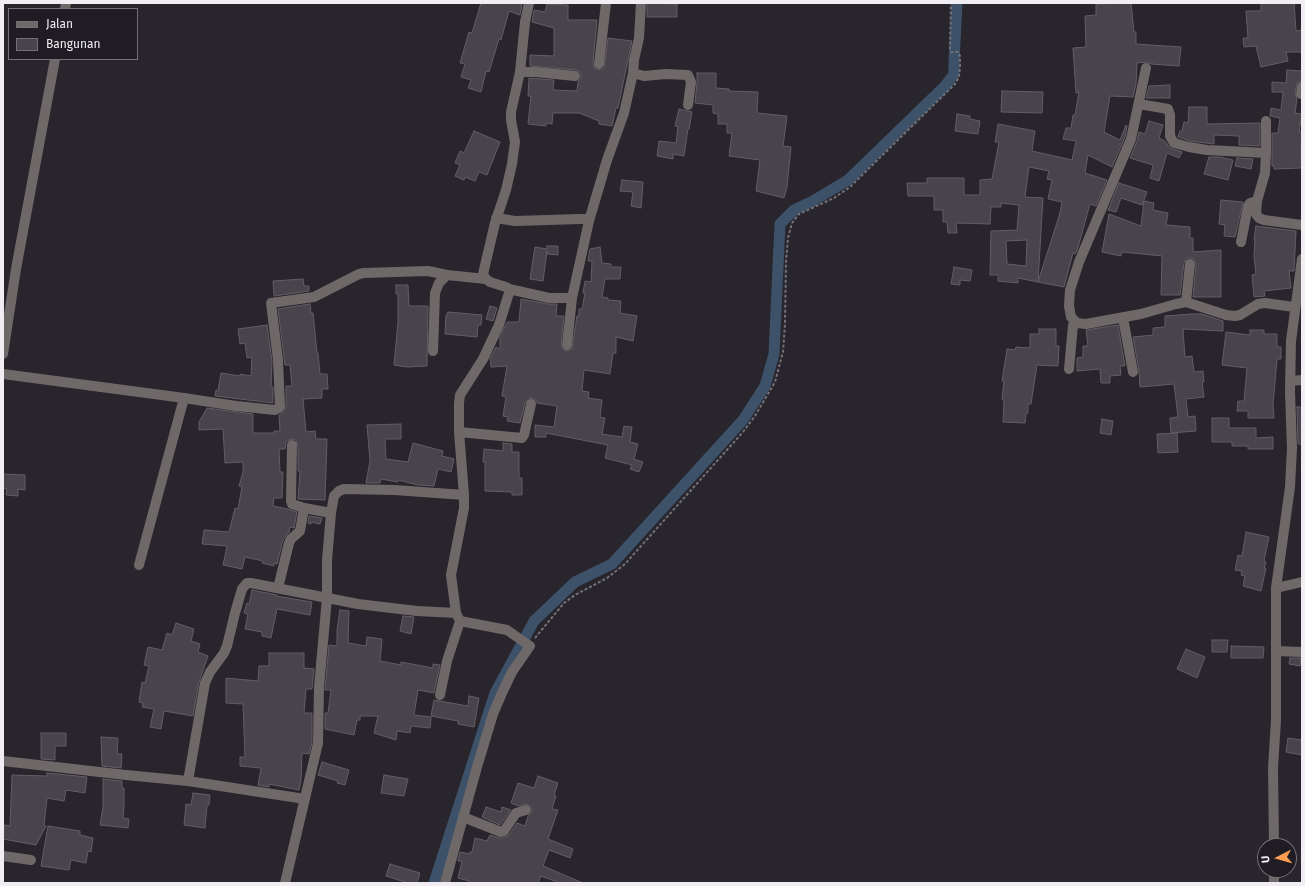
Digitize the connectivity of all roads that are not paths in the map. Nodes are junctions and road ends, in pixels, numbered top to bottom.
1 (529, 3) edge
2 (606, 3) edge
3 (641, 3) edge
4 (55, 60) edge
5 (599, 64) dead end
6 (1146, 68) dead end
7 (520, 72) junction
8 (633, 73) junction
9 (575, 76) dead end
10 (1302, 87) edge
11 (1302, 94) edge
12 (1139, 104) junction
13 (688, 105) dead end
14 (1266, 121) dead end
15 (1266, 152) junction
16 (1257, 201) junction
17 (496, 218) junction
18 (589, 221) junction
19 (1302, 225) edge
20 (1241, 242) dead end
21 (1302, 259) edge
22 (1190, 264) dead end
23 (447, 276) junction
24 (486, 279) junction
25 (509, 289) junction
26 (572, 298) junction
27 (1186, 302) junction
28 (1294, 307) junction
29 (1123, 318) junction
30 (1077, 323) junction
31 (567, 345) dead end
32 (433, 351) dead end
33 (3, 354) edge
34 (1069, 369) dead end
35 (1133, 372) dead end
36 (3, 374) edge
37 (1302, 380) edge
38 (1290, 381) junction
39 (184, 398) junction
40 (532, 404) dead end
41 (460, 432) junction
42 (292, 445) dead end
43 (464, 495) junction
44 (304, 508) junction
45 (331, 512) junction
46 (139, 565) dead end
47 (1302, 582) edge
48 (278, 588) junction
49 (1276, 588) junction
50 (327, 598) junction
51 (458, 617) junction
52 (1276, 651) junction
53 (1302, 652) edge
54 (440, 695) dead end
55 (3, 761) edge
56 (188, 781) junction
57 (305, 799) junction
58 (526, 810) dead end
59 (463, 817) junction
60 (1274, 838) edge
61 (3, 856) edge
62 (31, 860) dead end
63 (285, 883) edge
64 (445, 883) edge

1 - 7 street
2 - 5 street
3 - 8 street
4 - 33 street
6 - 12 street
7 - 9 street
7 - 17 street
8 - 13 street
8 - 18 street
10 - 11 street
12 - 15 street
12 - 30 street
14 - 15 street
15 - 16 street
16 - 19 street
16 - 20 street
17 - 18 street
17 - 24 street
18 - 26 street
21 - 28 street
22 - 27 street
23 - 24 street
23 - 32 street
23 - 39 street
24 - 25 street
25 - 26 street
25 - 41 street
26 - 31 street
27 - 28 street
27 - 29 street
28 - 38 street
29 - 30 street
29 - 35 street
30 - 34 street
36 - 39 street
37 - 38 street
38 - 49 street
39 - 46 street
40 - 41 street
41 - 43 street
42 - 44 street
43 - 45 street
43 - 51 street
44 - 45 street
44 - 48 street
45 - 50 street
47 - 49 street
48 - 50 street
48 - 56 street
49 - 52 street
50 - 51 street
50 - 57 street
51 - 54 street
51 - 59 street
52 - 53 street
52 - 60 street
55 - 56 street
56 - 57 street
57 - 63 street
58 - 59 street
59 - 64 street
61 - 62 street

